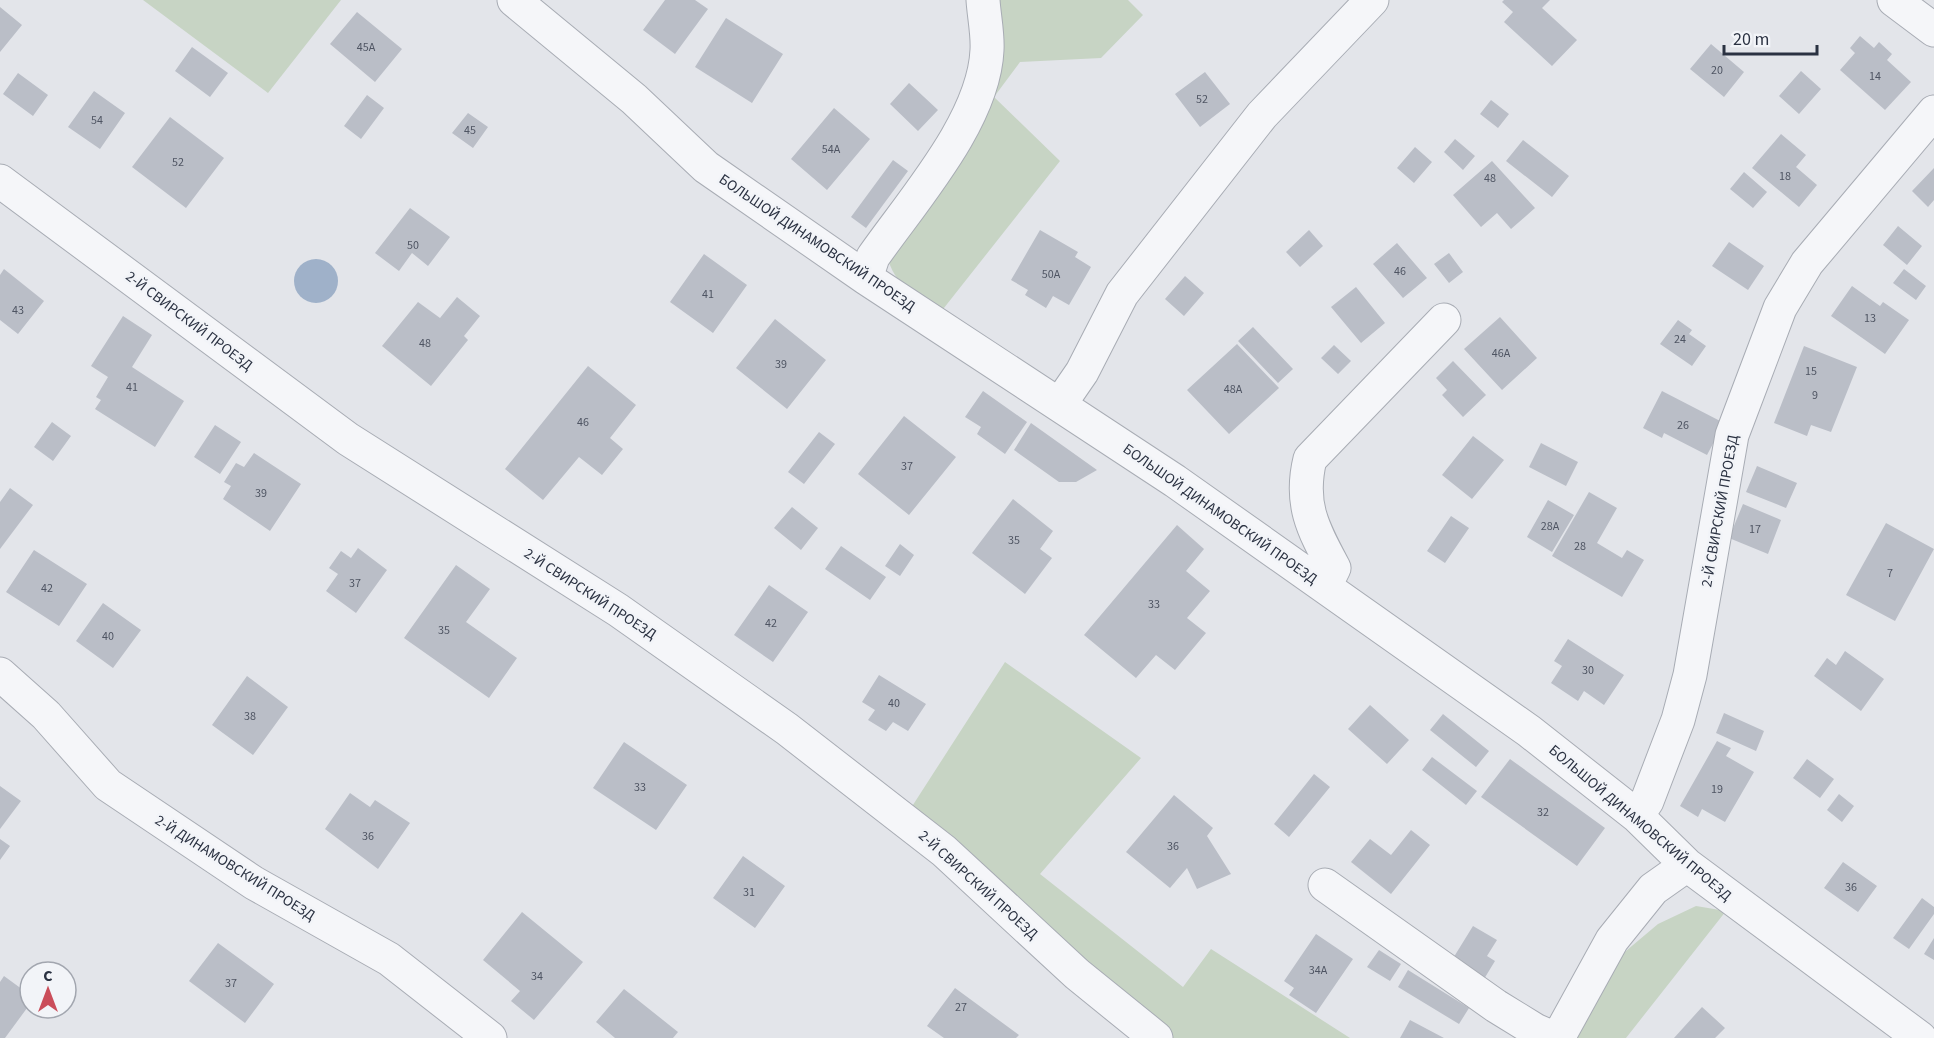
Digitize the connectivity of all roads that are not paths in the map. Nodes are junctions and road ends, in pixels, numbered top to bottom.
1 (514, 0) edge
2 (982, 0) edge
3 (1372, 0) edge
4 (1894, 0) edge
5 (1934, 30) edge
6 (1934, 112) edge
7 (0, 181) edge
8 (866, 278) junction
9 (1444, 320) dead end
10 (1060, 404) junction
11 (1325, 586) junction
12 (0, 674) edge
13 (1637, 816) junction
14 (1687, 865) junction
15 (1325, 885) dead end
16 (490, 1038) edge
17 (1156, 1038) edge
18 (1553, 1038) edge
19 (1558, 1038) edge
20 (1920, 1038) edge

1 - 8 street, БОЛЬШОЙ ДИНАМОВСКИЙ ПРОЕЗД
2 - 8 street
3 - 10 street
4 - 5 street
6 - 13 street, 2-Й СВИРСКИЙ ПРОЕЗД
7 - 17 street, 2-Й СВИРСКИЙ ПРОЕЗД
8 - 10 street, БОЛЬШОЙ ДИНАМОВСКИЙ ПРОЕЗД
9 - 11 street
10 - 11 street, БОЛЬШОЙ ДИНАМОВСКИЙ ПРОЕЗД
11 - 13 street, БОЛЬШОЙ ДИНАМОВСКИЙ ПРОЕЗД
12 - 16 street, 2-Й ДИНАМОВСКИЙ ПРОЕЗД
13 - 14 street, БОЛЬШОЙ ДИНАМОВСКИЙ ПРОЕЗД
14 - 19 street
14 - 20 street, БОЛЬШОЙ ДИНАМОВСКИЙ ПРОЕЗД
15 - 18 street

